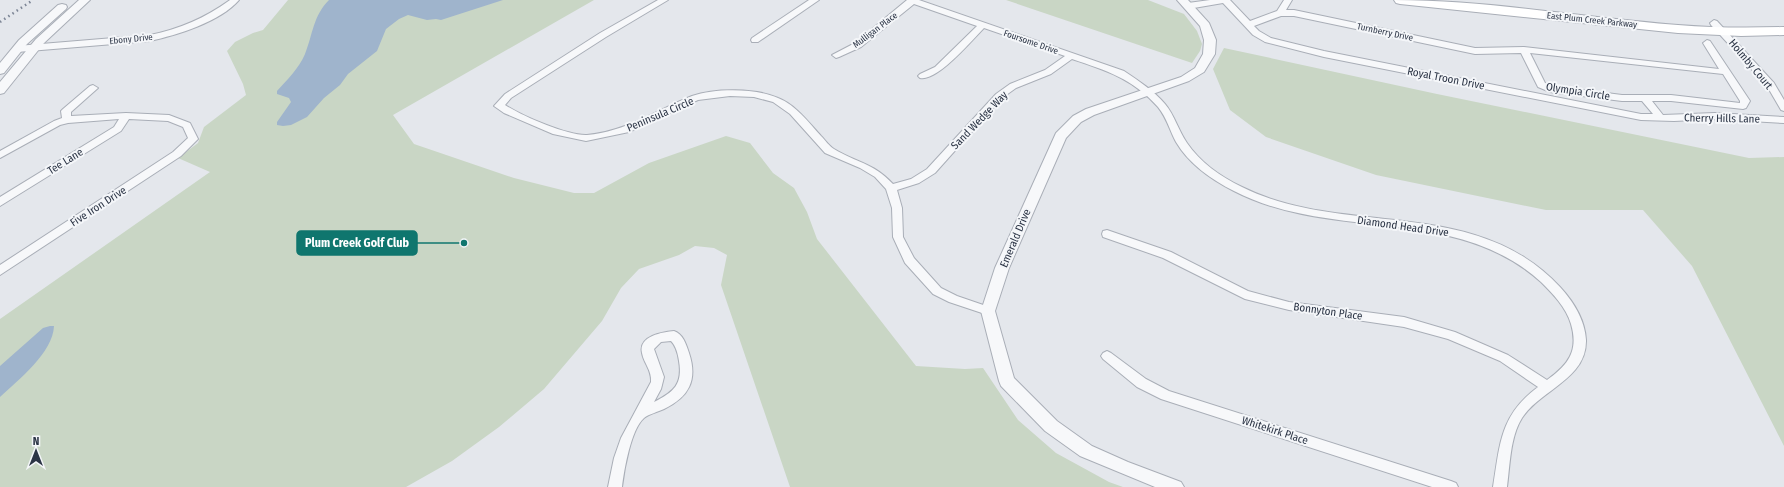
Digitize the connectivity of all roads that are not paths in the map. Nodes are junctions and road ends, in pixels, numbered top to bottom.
1 (70, 0) edge
2 (85, 0) edge
3 (235, 0) edge
4 (664, 0) edge
5 (815, 0) edge
6 (912, 0) edge
7 (1225, 0) edge
8 (1288, 0) edge
9 (1400, 0) edge
10 (1470, 0) edge
11 (1185, 3) edge
12 (1280, 12) junction
13 (1784, 22) edge
14 (1714, 23) junction
15 (984, 25) junction
16 (1248, 25) junction
17 (1784, 31) edge
18 (1723, 32) junction
19 (756, 40) dead end
20 (1707, 42) dead end
21 (34, 48) junction
22 (17, 49) junction
23 (1524, 50) junction
24 (836, 55) dead end
25 (1071, 56) junction
26 (0, 71) edge
27 (1726, 72) junction
28 (923, 76) dead end
29 (93, 88) dead end
30 (0, 90) edge
31 (1146, 92) junction
32 (1645, 99) junction
33 (1784, 108) edge
34 (126, 116) junction
35 (1660, 117) junction
36 (67, 120) junction
37 (1784, 120) edge
38 (0, 155) edge
39 (891, 188) junction
40 (0, 202) edge
41 (1107, 234) dead end
42 (0, 271) edge
43 (988, 311) junction
44 (1107, 356) dead end
45 (1548, 387) junction
46 (640, 414) junction
47 (615, 487) edge
48 (1175, 487) edge
49 (1451, 487) edge
50 (1500, 487) edge

1 - 22 street
2 - 21 street
3 - 21 street, Ebony Drive
4 - 39 street, Peninsula Circle
5 - 19 street
6 - 15 street, Foursome Drive
6 - 24 street, Mulligan Place
7 - 11 street
7 - 16 street, Royal Troon Drive
8 - 12 street
9 - 18 main road, East Plum Creek Parkway
10 - 14 main road, East Plum Creek Parkway
11 - 31 street, Emerald Drive
12 - 16 street, Turnberry Drive
12 - 23 street, Turnberry Drive
13 - 14 main road, East Plum Creek Parkway
14 - 18 street, Holmby Court
15 - 25 street, Foursome Drive
15 - 28 street
16 - 35 street, Royal Troon Drive
17 - 18 main road, East Plum Creek Parkway
18 - 33 street, Holmby Court
20 - 27 street, Olympia Circle
21 - 22 street, Ebony Drive
21 - 30 street
22 - 26 street
23 - 27 street
23 - 32 street, Olympia Circle
25 - 31 street, Foursome Drive
25 - 39 street, Sand Wedge Way
27 - 32 street, Olympia Circle
29 - 36 street
31 - 43 street, Emerald Drive
31 - 45 street, Diamond Head Drive
32 - 35 street
34 - 36 street
34 - 40 street, Tee Lane
34 - 42 street, Five Iron Drive
35 - 37 street, Cherry Hills Lane
36 - 38 street
39 - 43 street, Peninsula Circle
41 - 45 street, Bonnyton Place
43 - 48 street
44 - 49 street, Whitekirk Place
45 - 50 street, Diamond Head Drive
46 - 46 street
46 - 47 street

